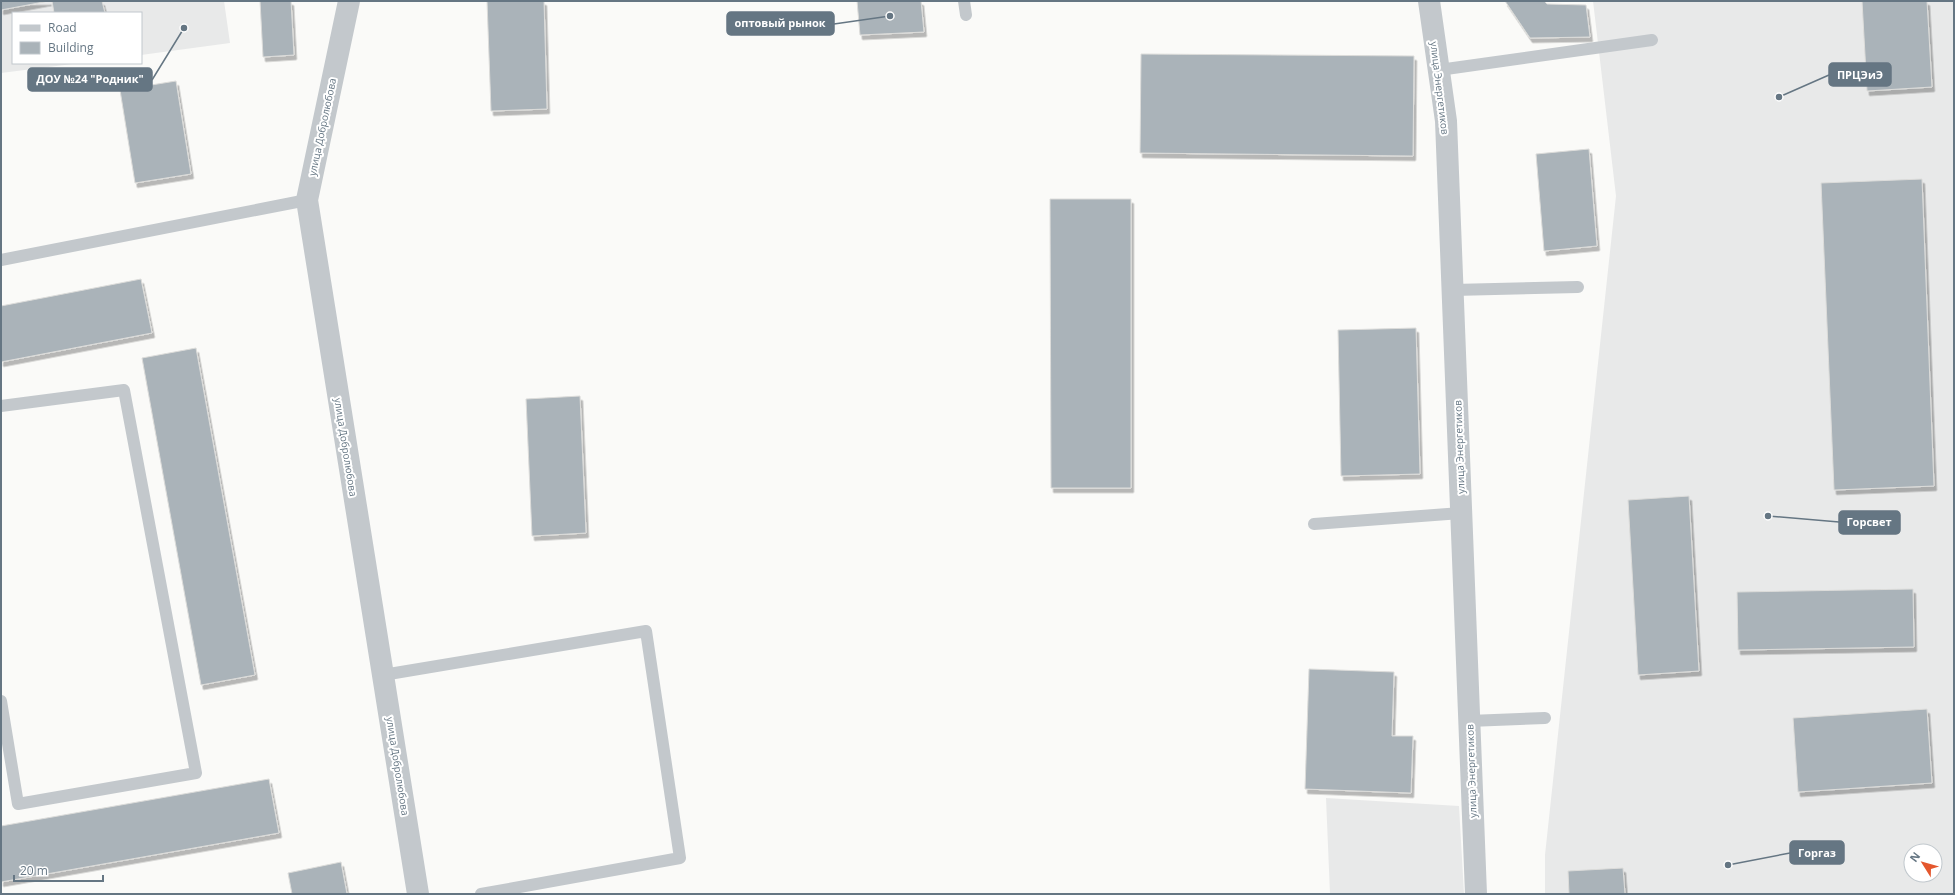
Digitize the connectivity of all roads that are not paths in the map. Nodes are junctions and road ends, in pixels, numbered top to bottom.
1 (349, 1) edge
2 (964, 1) edge
3 (1428, 1) edge
4 (966, 15) dead end
5 (1652, 40) dead end
6 (1439, 70) junction
7 (307, 200) junction
8 (1, 260) edge
9 (1578, 287) dead end
10 (1452, 290) junction
11 (1, 406) edge
12 (1461, 513) junction
13 (1314, 524) dead end
14 (383, 675) junction
15 (1, 700) edge
16 (1545, 718) dead end
17 (1469, 721) junction
18 (418, 894) edge
19 (482, 894) edge
20 (1476, 894) edge

1 - 7 street, улица Добролюбова
2 - 4 lane
3 - 6 street, улица Энергетиков
5 - 6 lane
6 - 10 street, улица Энергетиков
7 - 8 lane
7 - 14 street, улица Добролюбова
9 - 10 lane
10 - 12 street, улица Энергетиков
11 - 15 lane
12 - 13 lane
12 - 17 street, улица Энергетиков
14 - 18 street, улица Добролюбова
14 - 19 lane
16 - 17 lane
17 - 20 street, улица Энергетиков

